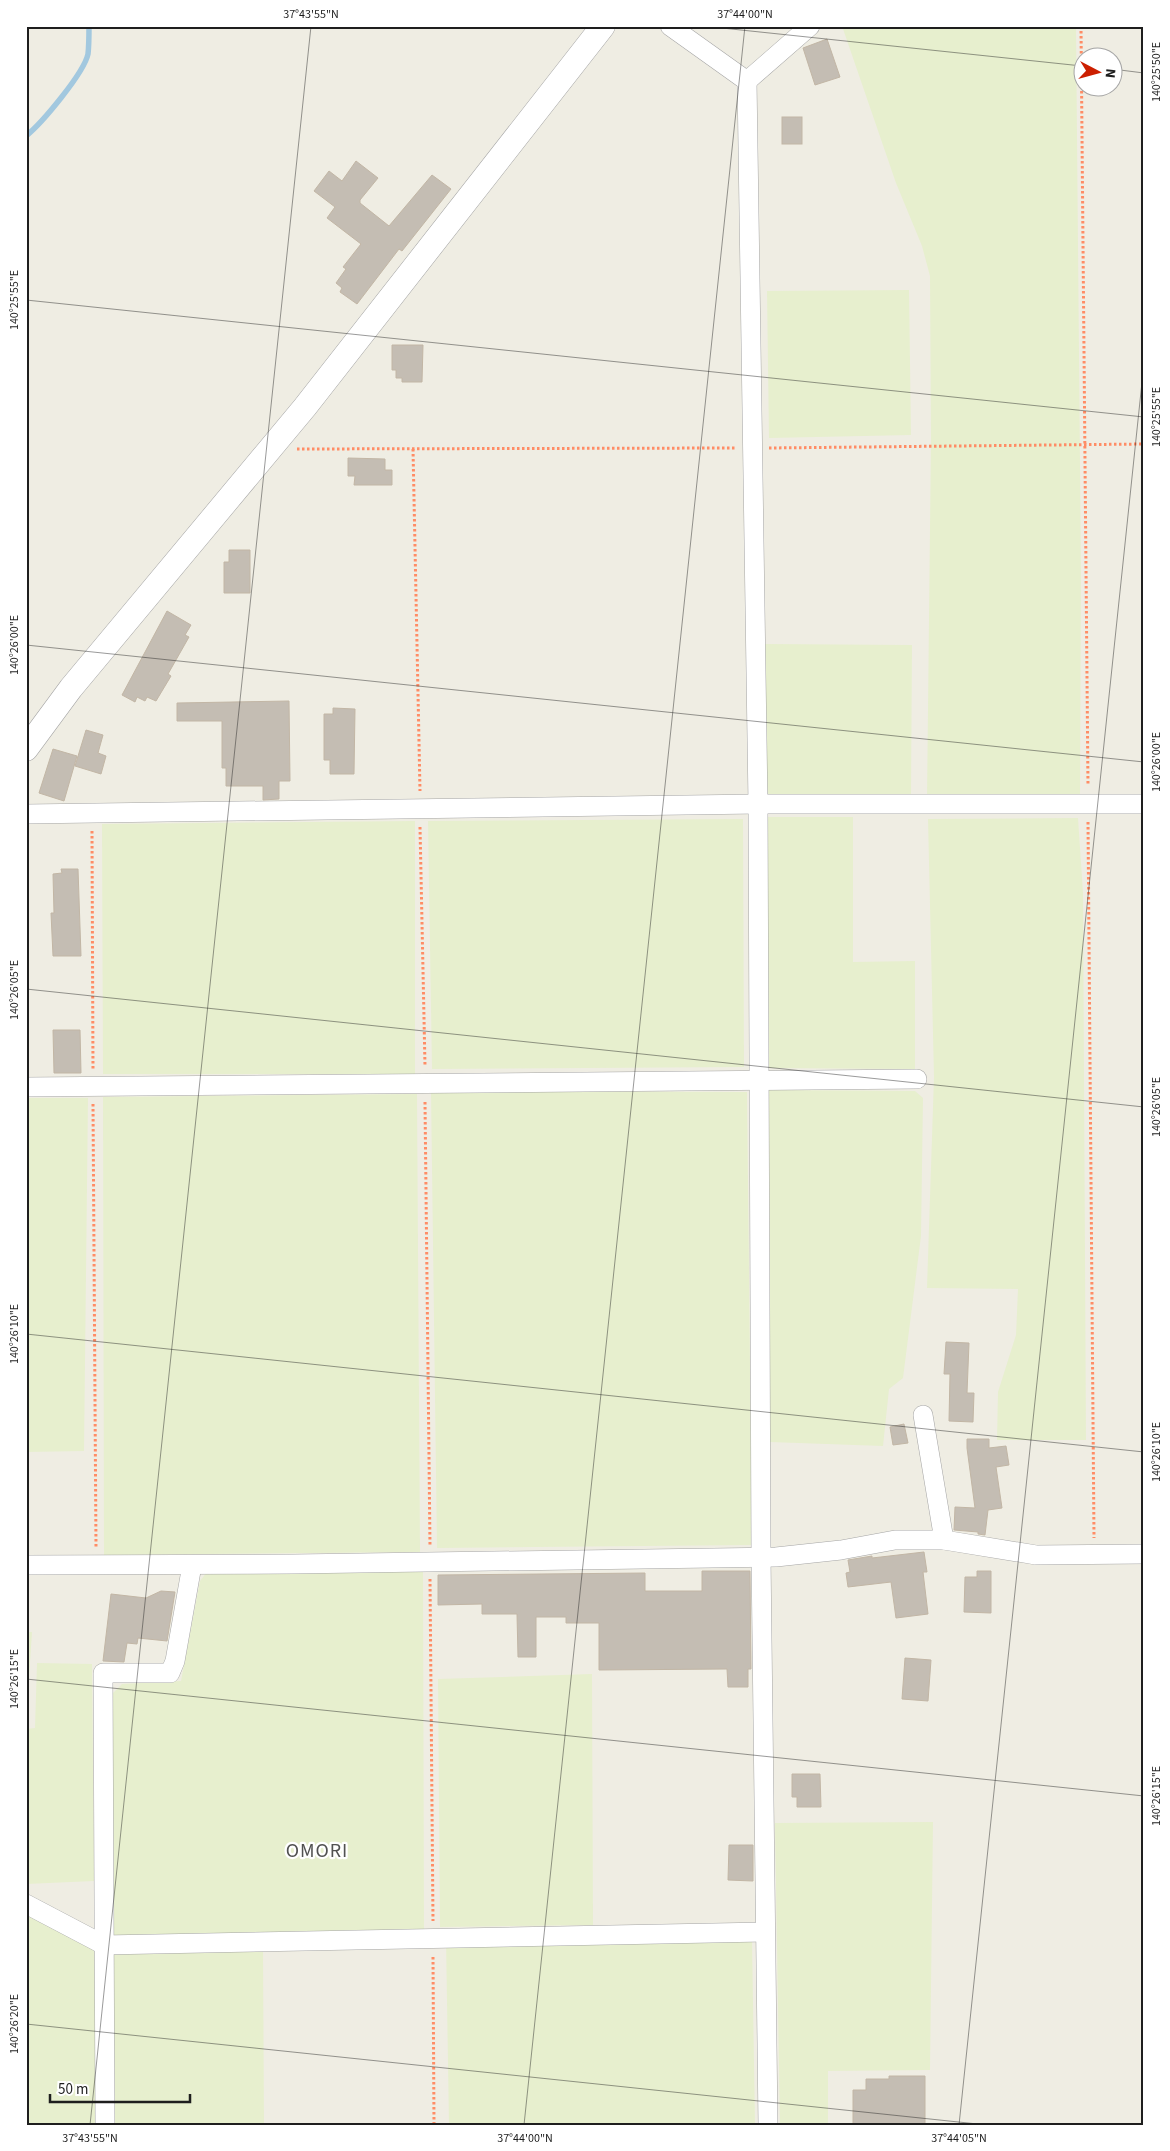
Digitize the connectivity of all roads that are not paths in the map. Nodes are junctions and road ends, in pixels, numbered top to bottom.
1 (603, 26) edge
2 (670, 26) edge
3 (810, 26) edge
4 (747, 81) junction
5 (26, 749) edge
6 (758, 804) junction
7 (1144, 804) edge
8 (26, 814) edge
9 (917, 1079) dead end
10 (759, 1080) junction
11 (26, 1087) edge
12 (923, 1415) dead end
13 (944, 1540) junction
14 (1144, 1554) edge
15 (761, 1557) junction
16 (26, 1565) edge
17 (192, 1565) junction
18 (26, 1904) edge
19 (765, 1932) junction
20 (104, 1945) junction
21 (105, 2125) edge
22 (768, 2125) edge

1 - 5 street
2 - 4 street
3 - 4 street
4 - 6 street
6 - 7 street
6 - 8 street
6 - 10 street
9 - 10 street
10 - 11 street
10 - 15 street
12 - 13 street
13 - 14 street
13 - 15 street
15 - 17 street
15 - 19 street
16 - 17 street
17 - 20 street
18 - 20 street
19 - 20 street
19 - 22 street
20 - 21 street

